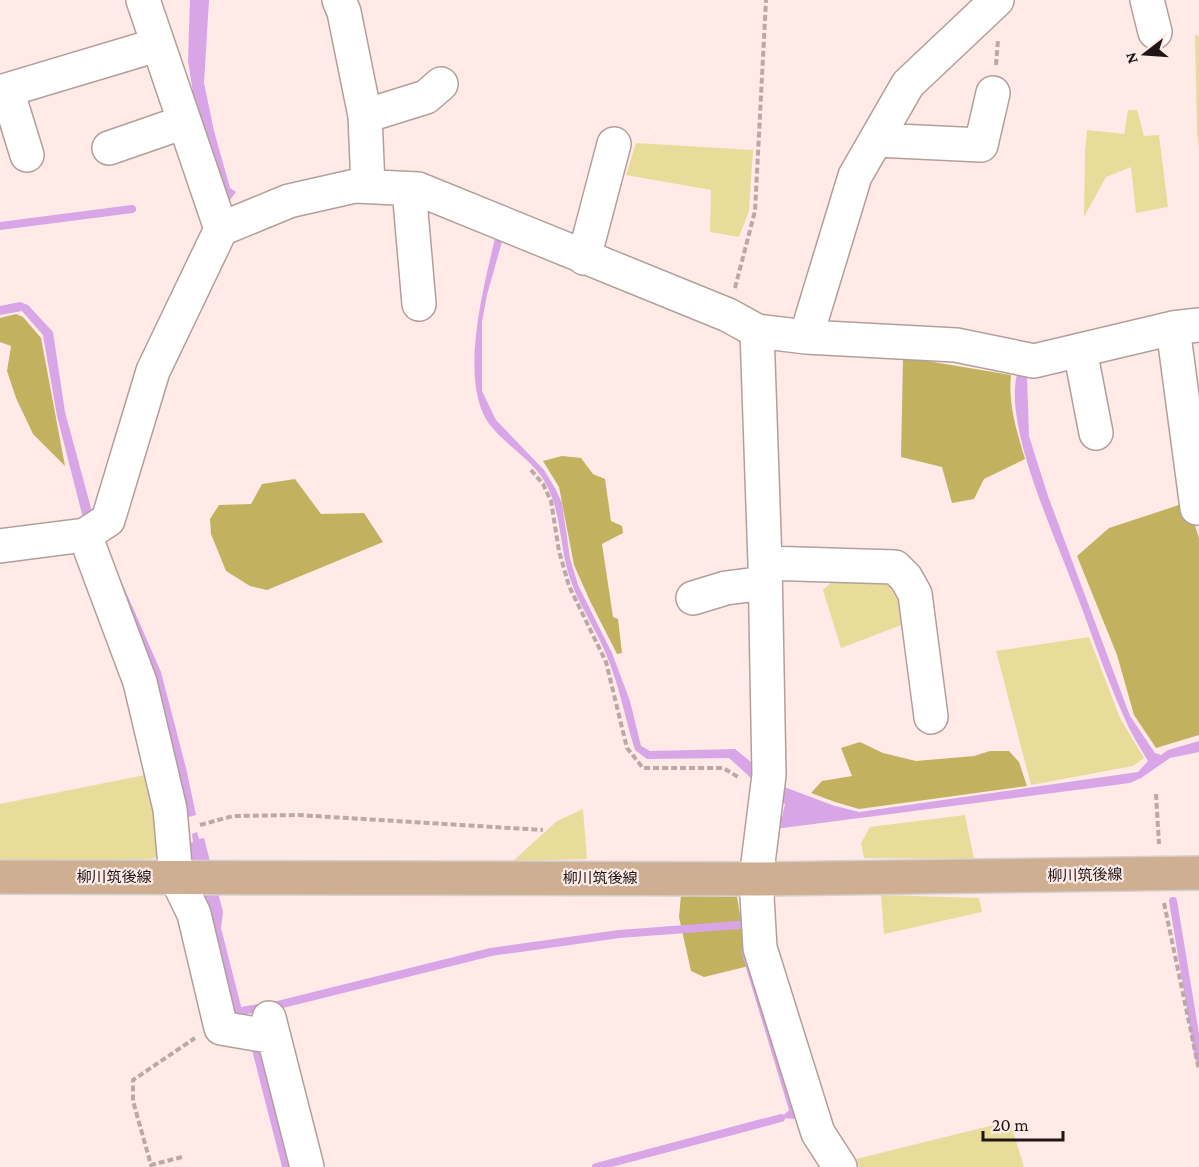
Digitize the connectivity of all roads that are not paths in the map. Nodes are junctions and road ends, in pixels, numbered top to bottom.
1 (143, 0) edge
2 (339, 0) edge
3 (997, 0) edge
4 (1147, 0) edge
5 (1155, 33) dead end
6 (157, 45) junction
7 (441, 84) dead end
8 (4, 91) edge
9 (993, 93) road end
10 (365, 116) junction
11 (184, 122) junction
12 (876, 140) junction
13 (614, 144) dead end
14 (109, 148) dead end
15 (27, 155) dead end
16 (368, 186) junction
17 (410, 189) junction
18 (221, 229) junction
19 (584, 258) junction
20 (419, 304) dead end
21 (1186, 327) edge
22 (757, 331) junction
23 (806, 337) junction
24 (1080, 350) junction
25 (1096, 434) dead end
26 (1199, 508) edge
27 (85, 535) junction
28 (0, 546) edge
29 (765, 573) junction
30 (693, 598) dead end
31 (930, 717) dead end
32 (1199, 873) edge
33 (0, 877) edge
34 (176, 877) junction
35 (756, 879) junction
36 (308, 1167) edge
37 (840, 1167) edge

1 - 6 street
2 - 10 street
3 - 12 street
4 - 5 street
6 - 8 street
6 - 11 street
7 - 10 street
8 - 15 street
9 - 12 street
10 - 16 street
11 - 14 street
11 - 18 street
12 - 23 street
13 - 19 street
16 - 17 street
16 - 18 street
17 - 19 street
17 - 20 street
18 - 27 street
19 - 22 street
21 - 24 street
21 - 26 street
22 - 23 street
22 - 29 street
23 - 24 street
24 - 25 street
27 - 28 street
27 - 34 street
29 - 30 street
29 - 31 street
29 - 35 street
32 - 35 main road, 柳川筑後線
33 - 34 main road, 柳川筑後線
34 - 35 main road, 柳川筑後線
34 - 36 street
35 - 37 street

